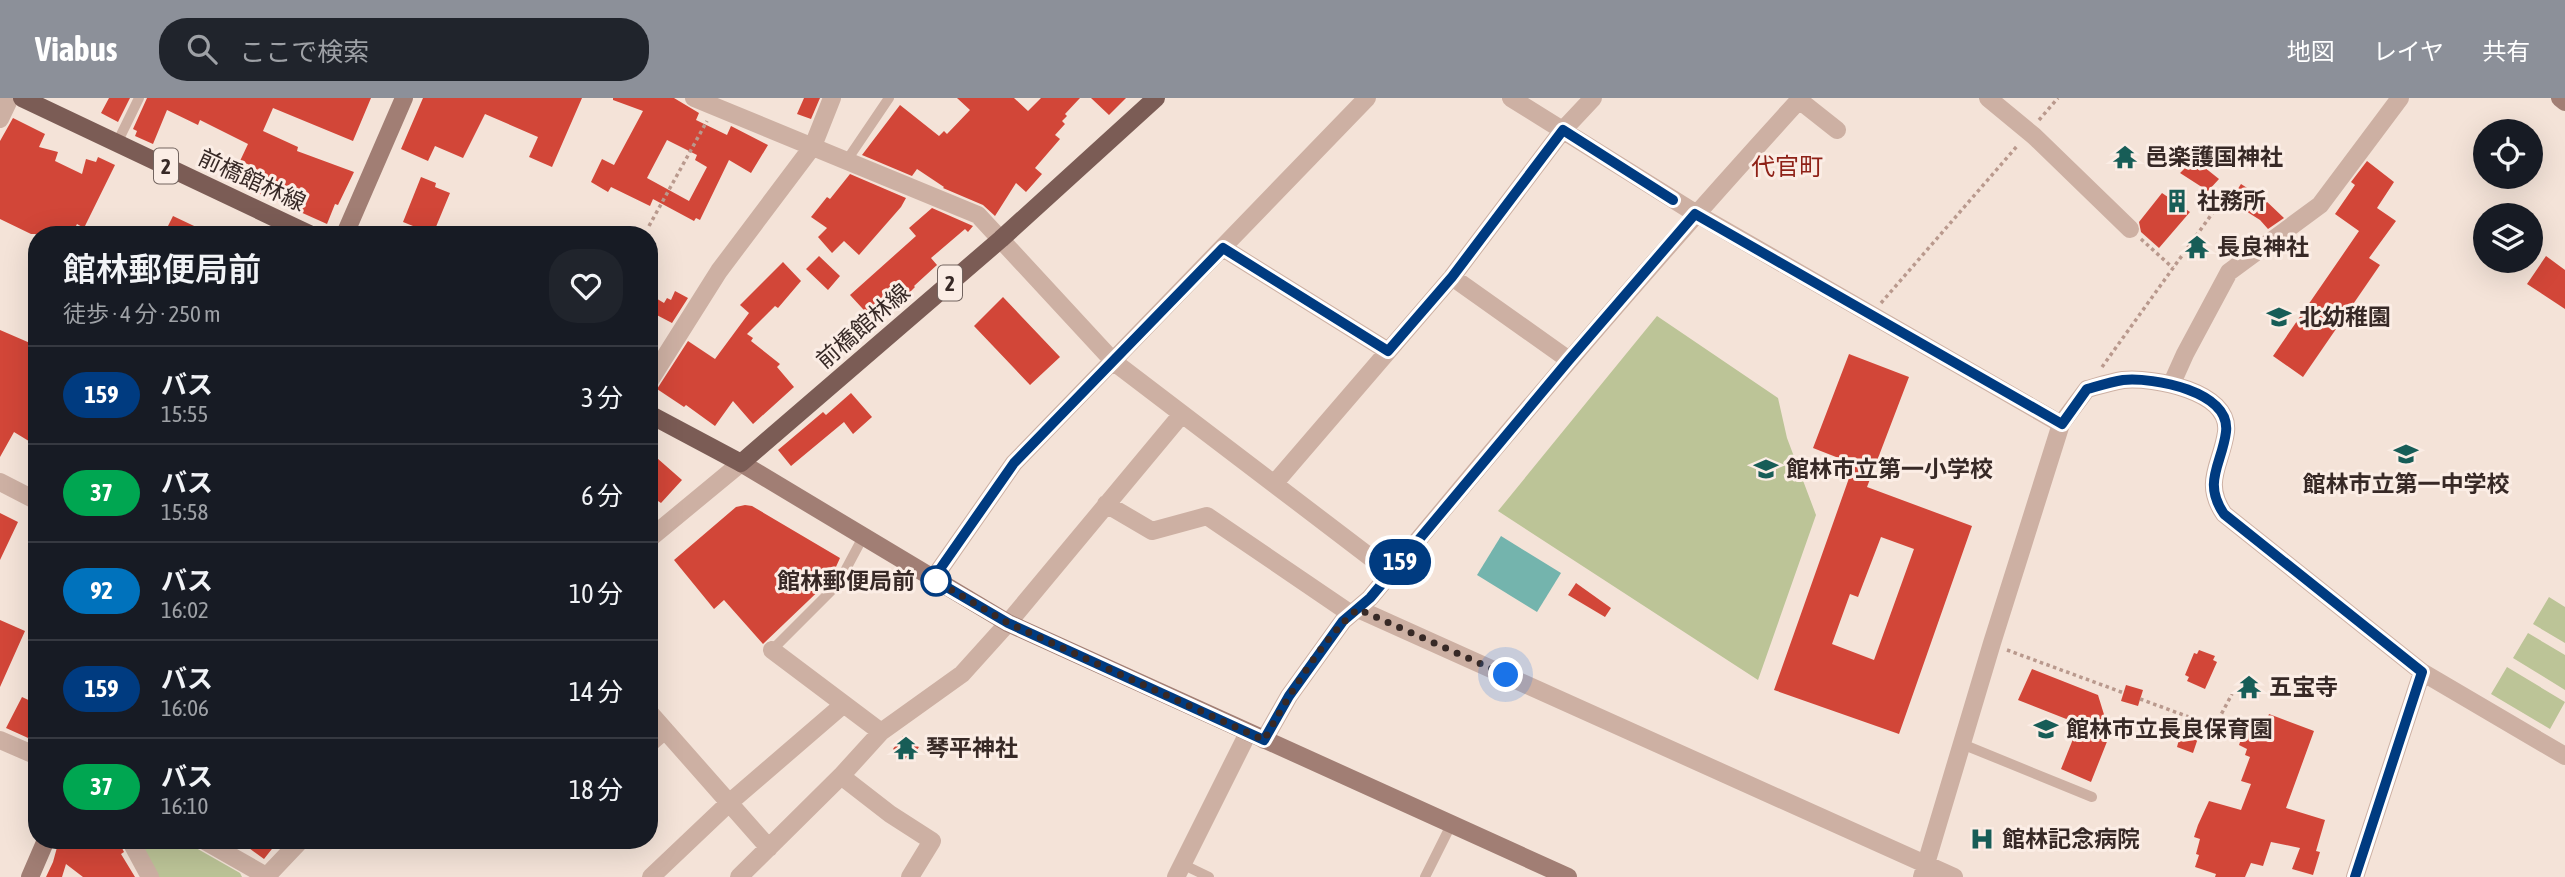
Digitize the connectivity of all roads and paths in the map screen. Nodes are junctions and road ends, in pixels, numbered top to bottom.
1 (10, 98) edge
2 (22, 98) edge
3 (139, 98) edge
4 (404, 98) edge
5 (694, 98) edge
6 (832, 98) edge
7 (889, 98) edge
8 (1156, 98) edge
9 (1367, 98) edge
10 (1511, 98) edge
11 (1593, 98) edge
12 (1988, 98) edge
13 (2058, 98) edge
14 (2400, 98) edge
15 (2560, 98) edge
16 (1800, 99) edge
17 (2565, 102) edge
18 (714, 107) junction
19 (0, 119) edge
20 (1563, 130) junction
21 (1837, 130) dead end
22 (2029, 132) junction
23 (117, 143) junction
24 (813, 146) junction
25 (847, 160) junction
26 (2219, 204) dead end
27 (1695, 214) junction
28 (292, 226) edge
29 (348, 226) edge
30 (649, 226) dead end
31 (2130, 229) joint
32 (1001, 239) junction
33 (1223, 248) junction
34 (2173, 268) junction
35 (1452, 277) junction
36 (1871, 315) junction
37 (1388, 351) junction
38 (1569, 360) junction
39 (1114, 362) junction
40 (658, 368) edge
41 (2172, 383) junction
42 (2087, 389) junction
43 (1182, 414) junction
44 (658, 419) edge
45 (2062, 424) junction
46 (741, 463) junction
47 (0, 482) edge
48 (1274, 484) junction
49 (28, 496) edge
50 (1106, 504) junction
51 (658, 532) edge
52 (863, 537) junction
53 (1391, 573) junction
54 (933, 579) junction
55 (1355, 611) junction
56 (1008, 623) junction
57 (1992, 645) junction
58 (772, 650) joint
59 (2422, 672) junction
60 (2124, 693) dead end
61 (2232, 694) dead end
62 (2140, 699) dead end
63 (844, 704) junction
64 (658, 722) edge
65 (2215, 726) junction
66 (665, 730) junction
67 (881, 732) junction
68 (2238, 735) dead end
69 (658, 736) edge
70 (1256, 737) junction
71 (0, 740) edge
72 (1962, 744) junction
73 (28, 752) edge
74 (2565, 756) edge
75 (841, 776) junction
76 (2092, 797) dead end
77 (729, 803) junction
78 (1451, 825) junction
79 (769, 848) junction
80 (42, 849) edge
81 (135, 849) edge
82 (219, 849) edge
83 (293, 849) edge
84 (1179, 871) edge
85 (1924, 871) edge
86 (30, 877) edge
87 (150, 877) edge
88 (267, 877) edge
89 (651, 877) edge
90 (739, 877) edge
91 (909, 877) edge
92 (1209, 877) edge
93 (1425, 877) edge
94 (1568, 877) edge
95 (1954, 877) edge
96 (2355, 877) edge

1 - 19 street
2 - 23 main road, 前橋館林線 / 2
3 - 23 lane
4 - 29 street
5 - 18 street
6 - 24 street
7 - 25 lane
8 - 32 main road, 前橋館林線 / 2
9 - 33 street
10 - 20 street
11 - 20 street
12 - 22 street
13 - 22 path
14 - 41 street
15 - 17 street
16 - 21 street
16 - 27 street
18 - 24 street
18 - 30 path
20 - 27 street
20 - 35 street
22 - 31 street
22 - 36 path
23 - 28 main road, 前橋館林線 / 2
24 - 25 street
24 - 40 street
25 - 32 street
26 - 34 path
27 - 36 street
27 - 38 street
31 - 34 path
32 - 39 street
32 - 46 main road, 前橋館林線 / 2
33 - 37 street
33 - 39 street
34 - 42 path
35 - 37 street
35 - 38 street
36 - 45 street
37 - 48 street
38 - 53 street
39 - 43 street
39 - 54 street
41 - 42 street
41 - 59 street
42 - 45 street
43 - 48 street
43 - 50 street
44 - 46 main road
45 - 57 street
46 - 51 street
46 - 52 street
47 - 49 street
48 - 53 street
50 - 55 street
50 - 56 street
52 - 54 street
52 - 58 lane
53 - 55 street
54 - 56 street
55 - 70 street
55 - 85 street
56 - 67 street
56 - 70 street
57 - 60 path
57 - 72 street
58 - 63 street
59 - 74 street
59 - 96 street
61 - 65 path
62 - 65 path
63 - 67 street
63 - 77 street
64 - 66 street
65 - 68 path
66 - 69 street
66 - 77 street
67 - 75 street
70 - 78 street
70 - 84 street
71 - 73 street
72 - 76 lane
72 - 85 street
75 - 79 street
75 - 91 street
77 - 79 street
77 - 89 street
78 - 93 lane
78 - 94 street
79 - 90 street
80 - 86 street
81 - 87 street
82 - 88 street
83 - 88 street
84 - 92 lane
85 - 95 street

